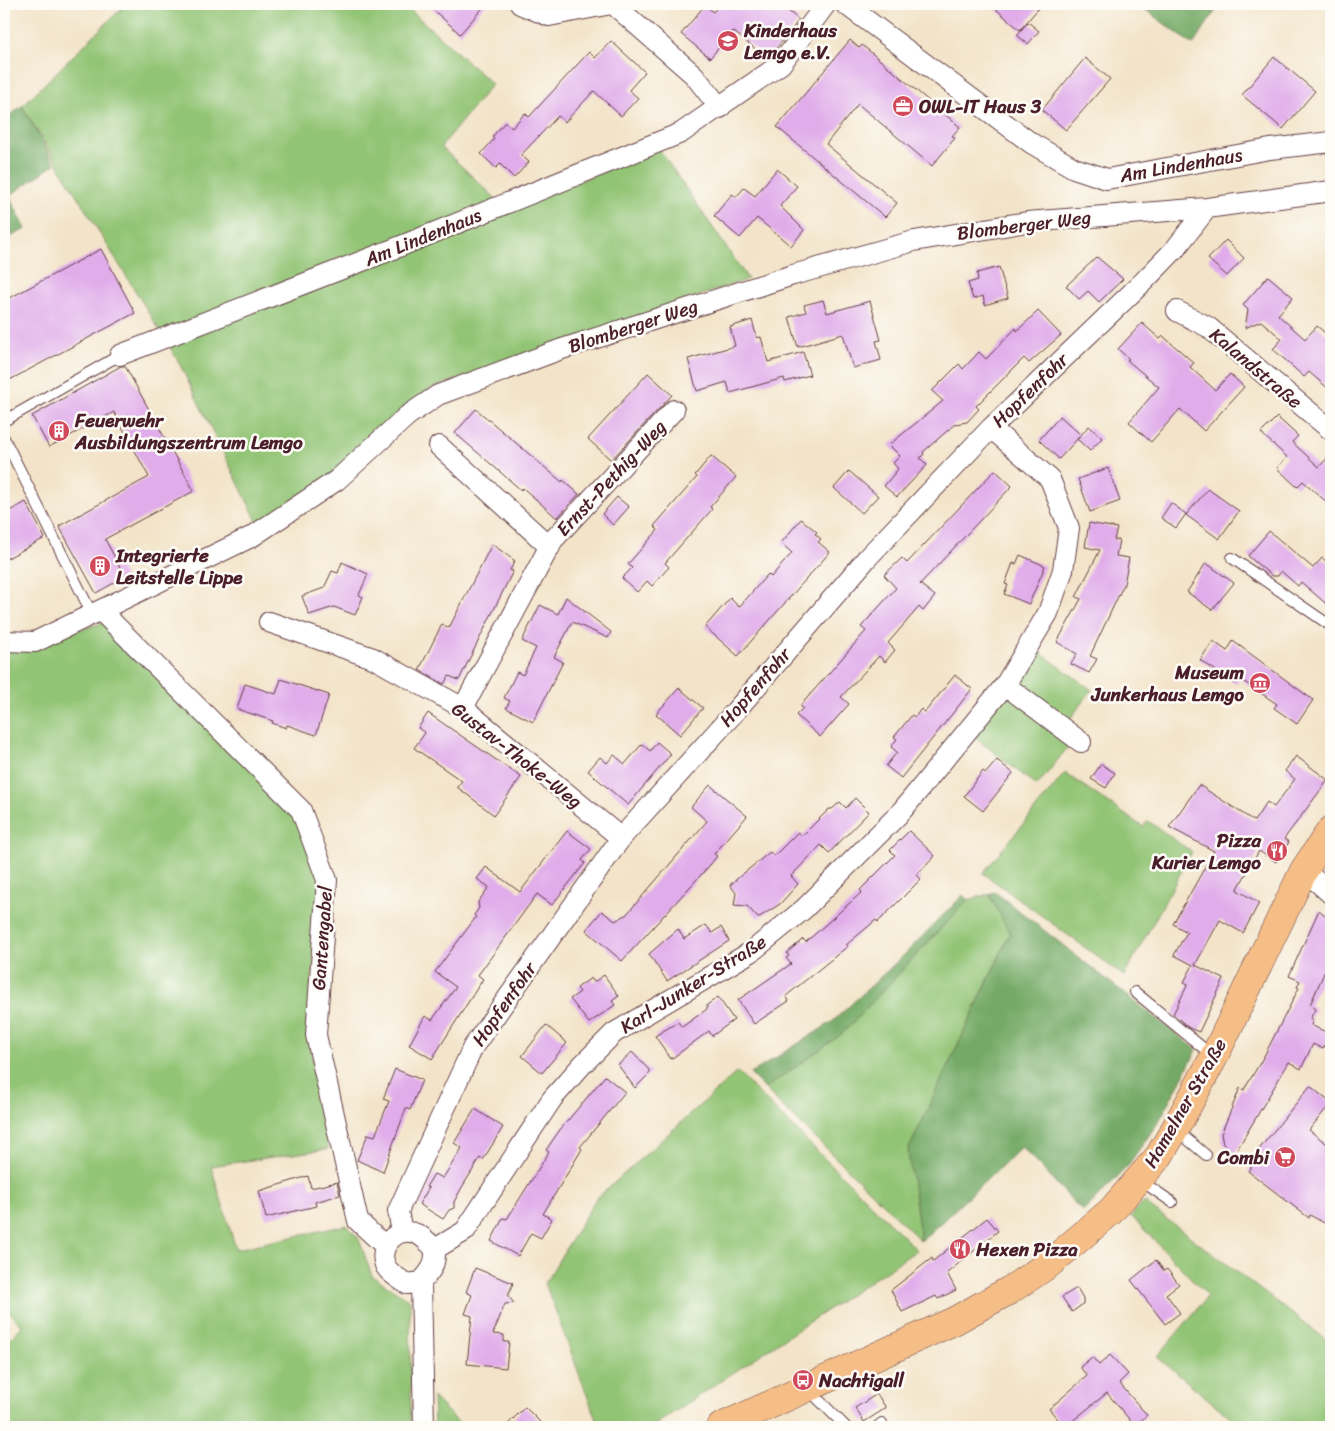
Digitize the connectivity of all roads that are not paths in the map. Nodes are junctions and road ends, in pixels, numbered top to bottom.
1 (520, 4) edge
2 (612, 4) edge
3 (826, 4) edge
4 (845, 4) edge
5 (720, 108) junction
6 (1331, 142) edge
7 (1331, 190) edge
8 (1207, 208) junction
9 (1177, 311) dead end
10 (120, 355) joint
11 (674, 410) dead end
12 (4, 421) edge
13 (991, 428) junction
14 (1331, 430) edge
15 (4, 438) edge
16 (439, 446) dead end
17 (550, 547) junction
18 (1232, 558) dead end
19 (97, 612) junction
20 (269, 622) dead end
21 (1331, 626) edge
22 (4, 641) edge
23 (1005, 685) junction
24 (463, 708) junction
25 (1081, 742) dead end
26 (1331, 830) edge
27 (621, 838) junction
28 (1304, 870) junction
29 (1331, 894) edge
30 (1135, 992) dead end
31 (1214, 1057) junction
32 (1174, 1129) junction
33 (1206, 1155) dead end
34 (1139, 1180) junction
35 (1172, 1202) dead end
36 (402, 1232) junction
37 (385, 1246) junction
38 (435, 1249) junction
39 (421, 1282) junction
40 (806, 1388) junction
41 (755, 1420) edge
42 (424, 1427) edge
43 (721, 1427) edge
44 (846, 1427) edge

1 - 2 street
2 - 5 street
3 - 5 street, Am Lindenhaus
4 - 6 street, Am Lindenhaus
5 - 10 street, Am Lindenhaus
7 - 8 street, Blomberger Weg
8 - 13 street, Hopfenfohr
8 - 19 street, Blomberger Weg
9 - 14 street, Kalandstraße
10 - 12 lane
11 - 17 street, Ernst-Pethig-Weg
13 - 23 street, Karl-Junker-Straße
13 - 27 street, Hopfenfohr
15 - 19 lane
16 - 17 street, Ernst-Pethig-Weg
17 - 24 street, Ernst-Pethig-Weg
18 - 21 lane
19 - 22 street, Blomberger Weg
19 - 37 street, Gantengabel
20 - 24 street, Gustav-Thoke-Weg
23 - 25 street
23 - 38 street, Karl-Junker-Straße
24 - 27 street, Gustav-Thoke-Weg
26 - 28 main road, Hamelner Straße
27 - 36 street, Hopfenfohr
28 - 29 street
28 - 31 main road, Hamelner Straße
30 - 31 lane
31 - 32 main road, Hamelner Straße
32 - 33 lane
32 - 34 main road, Hamelner Straße
34 - 35 lane
34 - 40 main road, Hamelner Straße
36 - 37 street
36 - 38 street
37 - 39 street
38 - 39 street
39 - 42 street
40 - 41 main road, Hamelner Straße
40 - 44 lane
41 - 43 main road, Hamelner Straße

